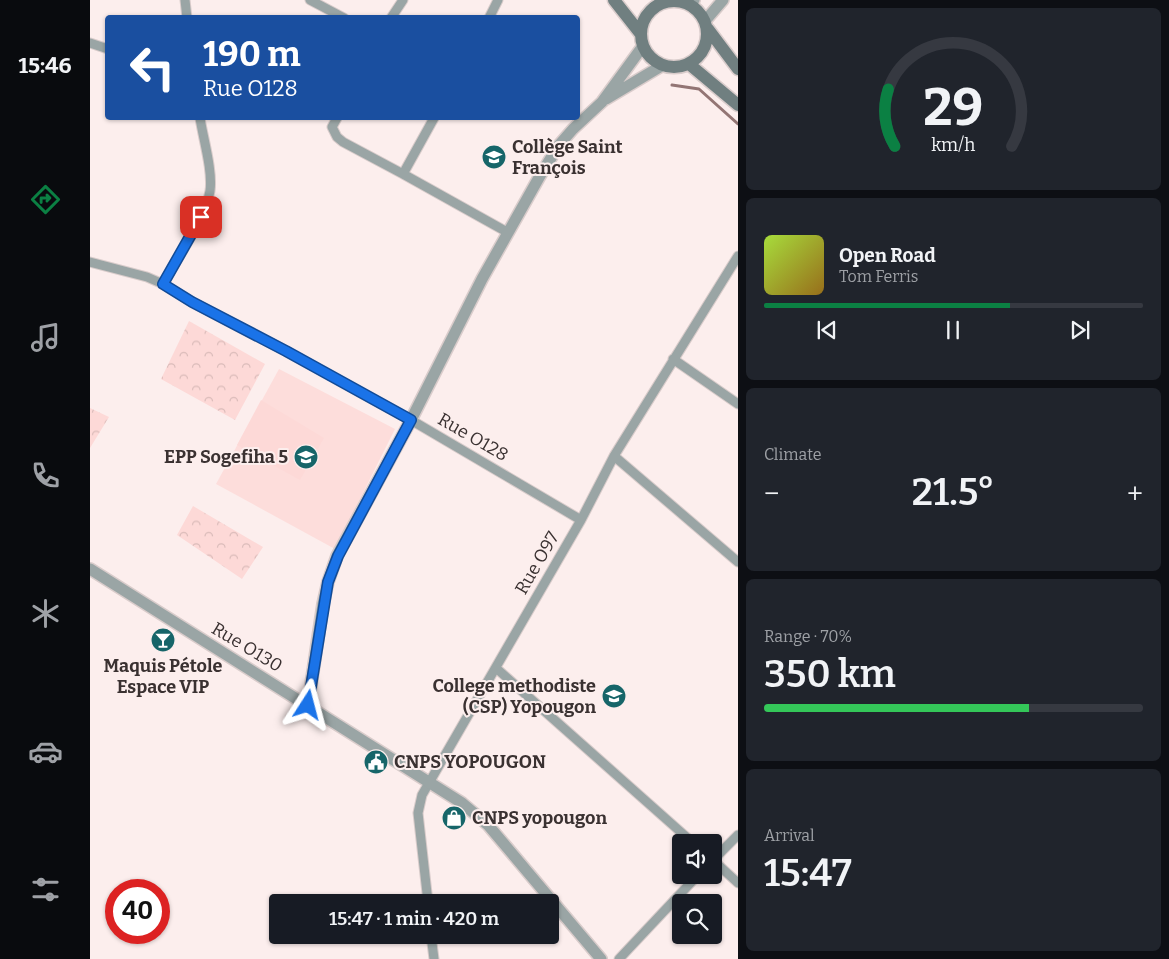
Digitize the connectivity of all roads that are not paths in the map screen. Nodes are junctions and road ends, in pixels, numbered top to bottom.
1 (185, 0) edge
2 (310, 0) edge
3 (403, 0) edge
4 (498, 0) edge
5 (614, 0) edge
6 (723, 0) edge
7 (662, 1) edge
8 (692, 2) edge
9 (187, 15) edge
10 (338, 15) edge
11 (393, 15) edge
12 (490, 15) edge
13 (706, 25) junction
14 (642, 39) junction
15 (90, 44) edge
16 (105, 48) edge
17 (689, 64) junction
18 (663, 65) junction
19 (738, 69) edge
20 (602, 102) junction
21 (738, 105) edge
22 (200, 120) edge
23 (336, 120) edge
24 (433, 120) edge
25 (403, 174) junction
26 (507, 232) junction
27 (738, 256) edge
28 (90, 262) edge
29 (163, 284) junction
30 (673, 359) junction
31 (738, 404) edge
32 (411, 420) junction
33 (614, 456) junction
34 (581, 520) junction
35 (738, 562) edge
36 (90, 569) edge
37 (496, 668) junction
38 (308, 705) junction
39 (430, 783) junction
40 (683, 834) edge
41 (738, 835) edge
42 (722, 852) edge
43 (722, 868) edge
44 (738, 883) edge
45 (690, 884) edge
46 (427, 894) edge
47 (432, 944) edge
48 (434, 959) edge
49 (601, 959) edge
50 (619, 959) edge

1 - 9 street
2 - 10 street
3 - 11 street
4 - 12 street
5 - 14 main road
6 - 13 street
7 - 8 main road
7 - 14 main road
8 - 13 main road
13 - 17 main road
13 - 19 main road
14 - 18 main road
14 - 20 street
15 - 16 street
17 - 18 main road
17 - 21 main road
18 - 20 street
20 - 26 street
22 - 29 street
23 - 25 street
24 - 25 street
25 - 26 street
26 - 32 street
27 - 30 street, Rue O97
28 - 29 street, Rue O128
29 - 32 street, Rue O128
30 - 31 street
30 - 33 street, Rue O97
32 - 34 street, Rue O128
32 - 38 street
33 - 34 street, Rue O97
33 - 35 street
34 - 37 street, Rue O97
36 - 38 street, Rue O130
37 - 39 street, Rue O97
37 - 40 street
38 - 39 street, Rue O130
39 - 46 street, Rue O97
39 - 49 street, Rue O130
41 - 42 street
43 - 44 street
45 - 50 street
47 - 48 street

